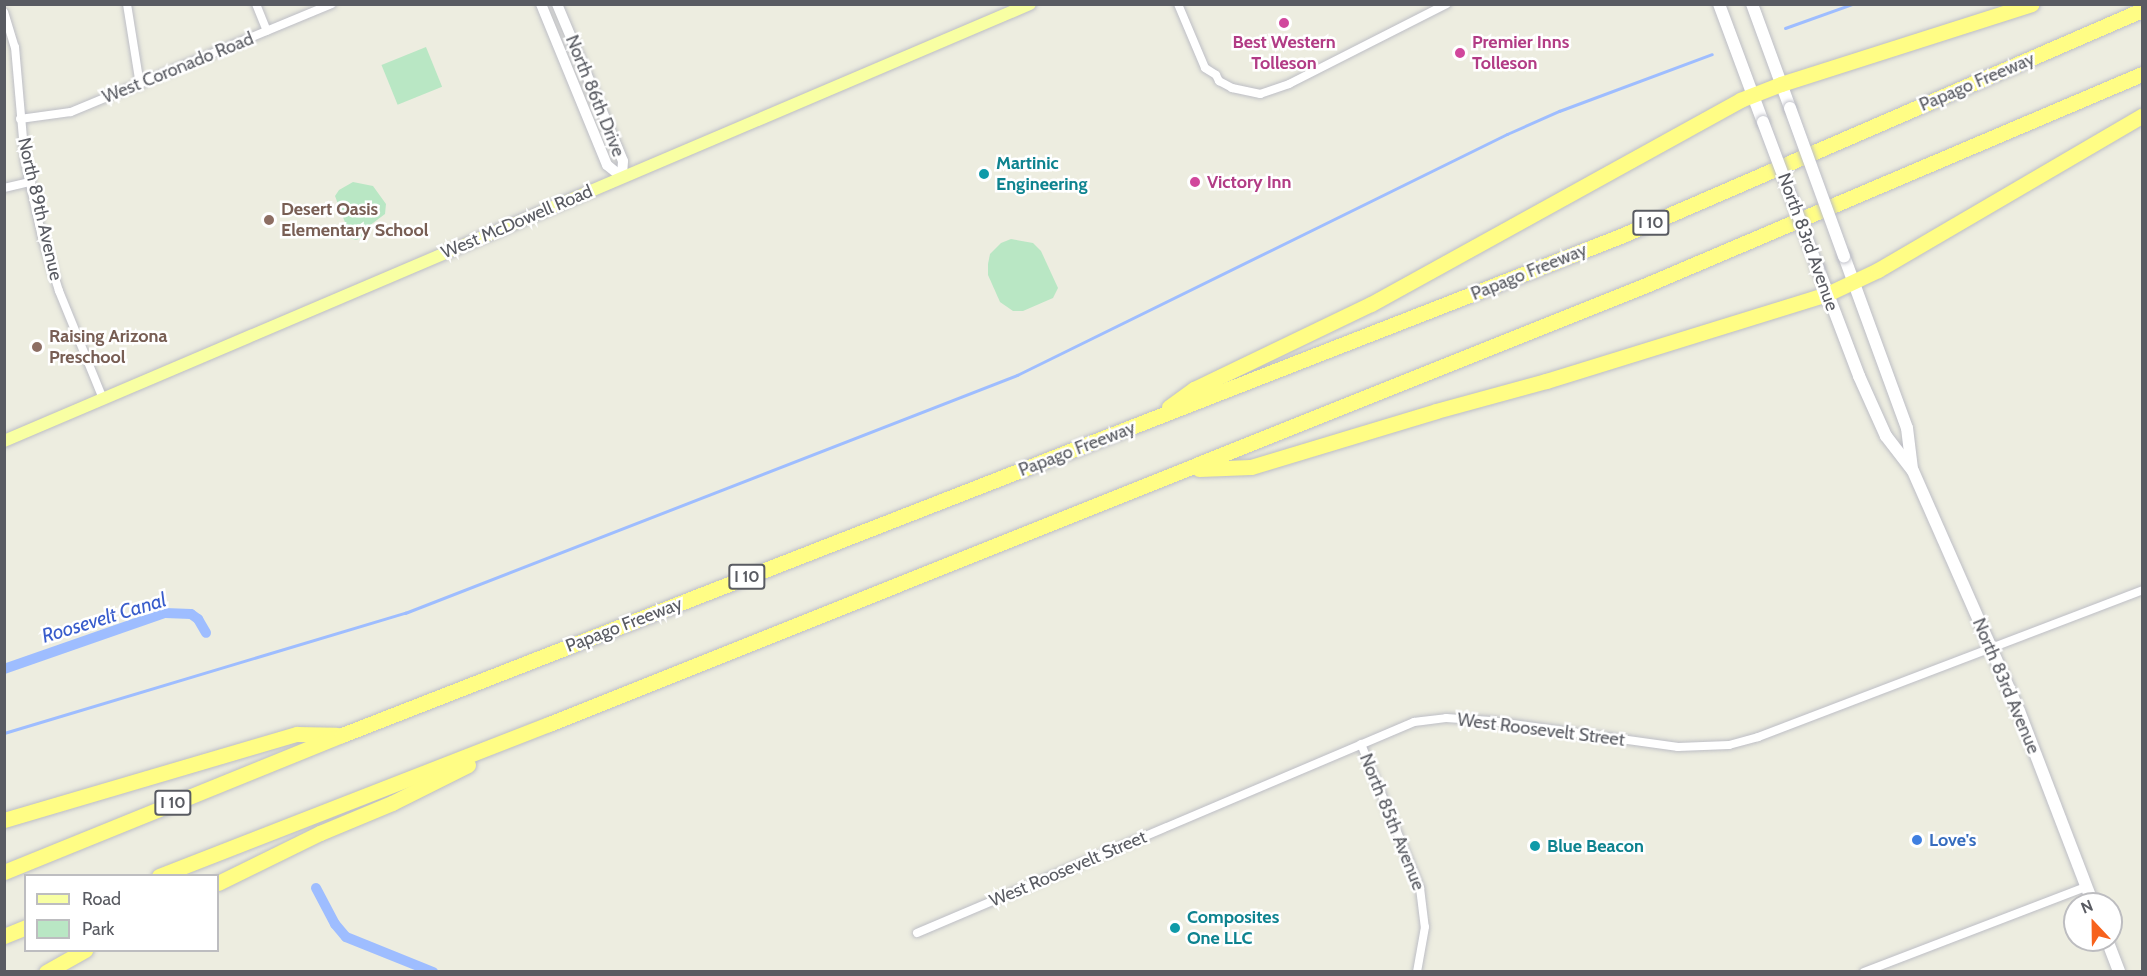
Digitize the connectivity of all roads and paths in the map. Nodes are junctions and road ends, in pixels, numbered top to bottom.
1 (127, 4) edge
2 (256, 4) edge
3 (332, 4) edge
4 (541, 4) edge
5 (557, 4) edge
6 (1030, 4) edge
7 (1447, 4) edge
8 (1719, 4) edge
9 (2032, 4) edge
10 (1176, 6) edge
11 (1754, 10) edge
12 (2142, 10) edge
13 (4, 12) edge
14 (267, 32) junction
15 (2142, 74) edge
16 (1781, 84) junction
17 (140, 85) junction
18 (1753, 95) junction
19 (2142, 116) edge
20 (20, 119) junction
21 (622, 177) junction
22 (31, 183) junction
23 (4, 188) edge
24 (1853, 283) junction
25 (1827, 294) junction
26 (103, 399) junction
27 (1152, 420) junction
28 (4, 441) edge
29 (1186, 470) junction
30 (1913, 471) junction
31 (2142, 590) edge
32 (1991, 646) junction
33 (549, 724) junction
34 (342, 735) junction
35 (1361, 744) junction
36 (4, 820) edge
37 (4, 872) edge
38 (164, 874) edge
39 (219, 883) edge
40 (2086, 887) junction
41 (2088, 892) edge
42 (24, 928) edge
43 (917, 933) dead end
44 (4, 936) edge
45 (83, 952) edge
46 (2112, 952) edge
47 (46, 972) edge
48 (1418, 972) edge
49 (1864, 972) edge
50 (2119, 972) edge

1 - 17 street
2 - 14 street
3 - 14 street, West Coronado Road
4 - 21 street, North 86th Drive
5 - 21 street, North 86th Drive
6 - 21 main road, West McDowell Road
7 - 10 street
8 - 18 main road, North 83rd Avenue
9 - 16 highway
11 - 16 main road, North 83rd Avenue
12 - 27 highway, Papago Freeway / I 10
13 - 20 street, North 89th Avenue
14 - 17 street, West Coronado Road
15 - 29 highway
16 - 18 highway
16 - 24 main road, North 83rd Avenue, bridge
17 - 20 street, West Coronado Road
18 - 25 main road, North 83rd Avenue, bridge
18 - 27 highway
19 - 24 highway
20 - 22 street, North 89th Avenue
21 - 26 main road, West McDowell Road
22 - 23 street
22 - 26 street, North 89th Avenue
24 - 25 highway
24 - 30 main road, North 83rd Avenue
25 - 29 highway
25 - 30 main road, North 83rd Avenue
26 - 28 main road, West McDowell Road
27 - 34 highway, Papago Freeway / I 10
29 - 33 highway
30 - 32 main road, North 83rd Avenue
31 - 32 street, West Roosevelt Street
32 - 35 street, West Roosevelt Street
32 - 40 main road, North 83rd Avenue
33 - 38 highway
33 - 39 highway
34 - 36 highway
34 - 37 highway, Papago Freeway / I 10
35 - 43 street, West Roosevelt Street
35 - 48 street, North 85th Avenue
40 - 41 main road, North 83rd Avenue
40 - 49 street
42 - 44 highway
45 - 47 highway
46 - 50 main road

